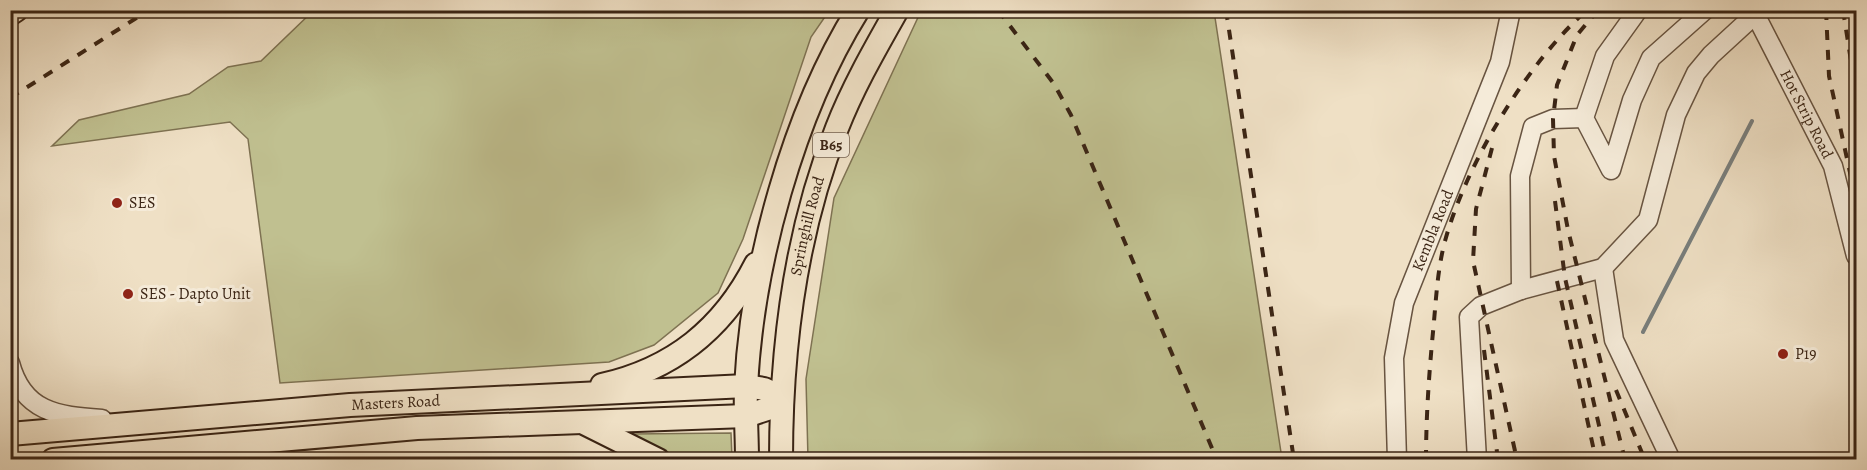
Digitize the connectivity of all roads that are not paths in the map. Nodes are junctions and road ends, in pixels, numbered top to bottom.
1 (16, 10) edge
2 (858, 10) edge
3 (897, 10) edge
4 (1511, 10) edge
5 (1638, 10) edge
6 (1705, 10) edge
7 (1756, 12) edge
8 (10, 14) edge
9 (1584, 118) junction
10 (1857, 175) edge
11 (1838, 180) junction
12 (773, 220) junction
13 (1857, 256) edge
14 (1603, 268) junction
15 (1521, 290) junction
16 (10, 363) edge
17 (746, 386) junction
18 (544, 397) junction
19 (781, 398) junction
20 (746, 416) junction
21 (148, 422) junction
22 (580, 422) junction
23 (10, 434) edge
24 (53, 459) edge
25 (658, 459) edge
26 (747, 459) edge
27 (781, 459) edge
28 (1397, 459) edge
29 (1477, 459) edge
30 (1671, 459) edge

1 - 8 main road
2 - 12 main road, Springhill Road / B65
3 - 19 main road, Springhill Road / B65
4 - 28 street, Kembla Road
5 - 9 street
6 - 9 street
7 - 11 street, Hot Strip Road
7 - 14 street
9 - 15 street
10 - 11 street
11 - 13 street, Hot Strip Road
12 - 17 main road, Springhill Road / B65
12 - 18 main road
14 - 15 street
14 - 30 street
15 - 29 street
16 - 21 street
17 - 18 main road, Masters Road
17 - 19 main road, Masters Road
17 - 20 main road, Springhill Road / B65
18 - 21 main road, Masters Road
19 - 20 main road, Masters Road
19 - 27 main road, Springhill Road / B65
20 - 22 main road, Masters Road
20 - 26 main road, Springhill Road / B65
21 - 23 main road, Masters Road
22 - 24 main road, Masters Road
22 - 25 main road

